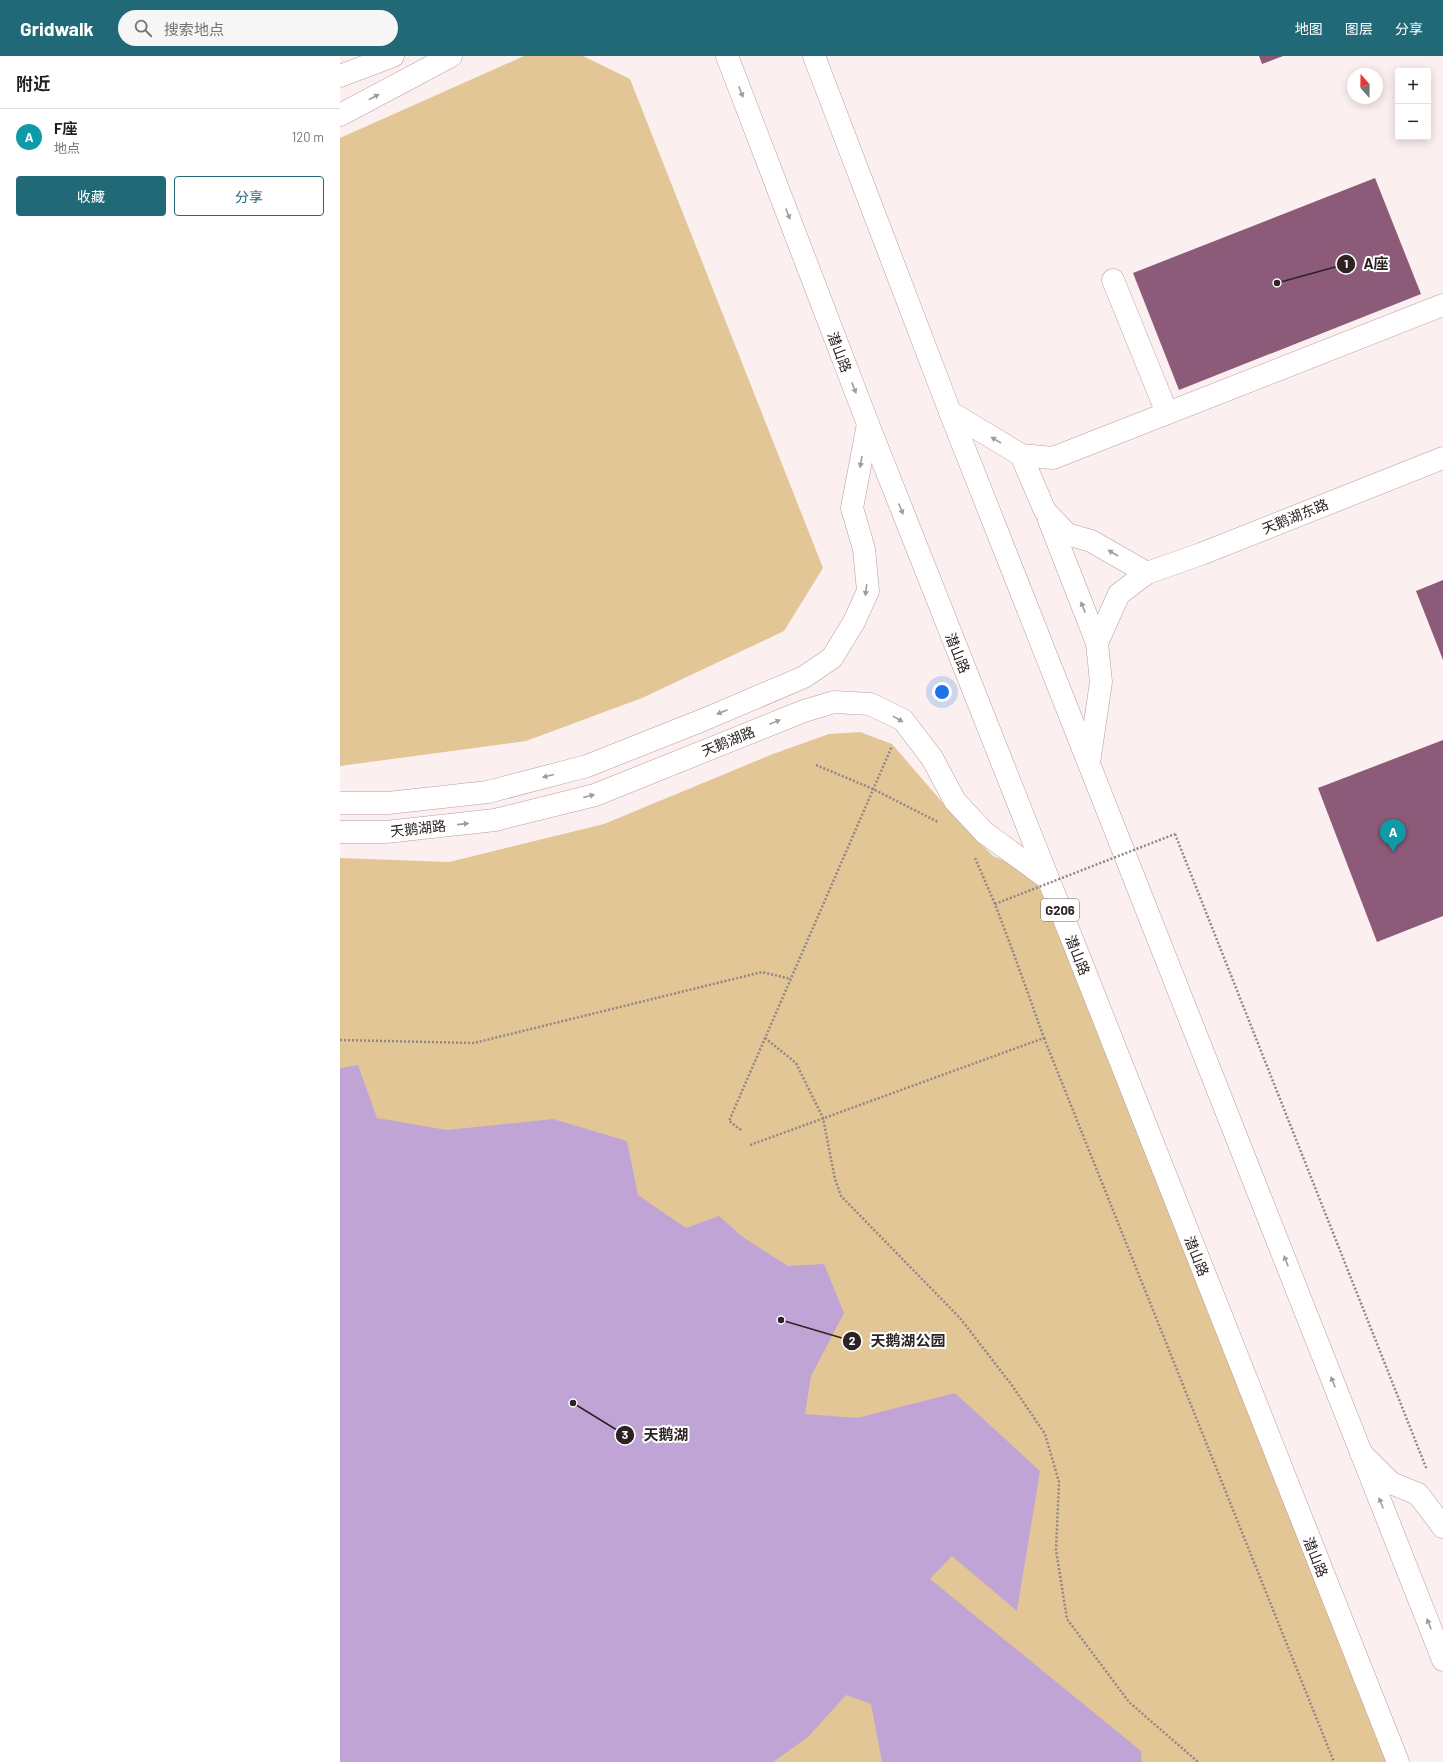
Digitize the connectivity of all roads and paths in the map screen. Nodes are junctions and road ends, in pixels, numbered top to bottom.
1 (393, 56) edge
2 (451, 56) edge
3 (727, 56) edge
4 (814, 56) edge
5 (340, 76) edge
6 (340, 115) edge
7 (1113, 280) dead end
8 (1443, 305) edge
9 (950, 412) junction
10 (1167, 413) junction
11 (868, 424) junction
12 (1021, 455) junction
13 (1443, 458) edge
14 (1045, 511) junction
15 (1147, 573) junction
16 (1097, 644) junction
17 (903, 720) junction
18 (1089, 763) junction
19 (816, 765) dead end
20 (873, 789) junction
21 (340, 803) edge
22 (944, 825) dead end
23 (340, 832) edge
24 (975, 857) dead end
25 (1047, 878) junction
26 (995, 904) junction
27 (791, 979) junction
28 (765, 1038) junction
29 (1044, 1038) junction
30 (340, 1040) edge
31 (823, 1118) junction
32 (740, 1130) dead end
33 (750, 1144) dead end
34 (1361, 1453) junction
35 (1429, 1476) dead end
36 (1443, 1527) edge
37 (1443, 1660) edge
38 (1198, 1762) edge
39 (1334, 1762) edge
40 (1398, 1762) edge

1 - 5 main road
6 -> 2 main road
3 -> 11 main road, 潜山路 / G206
4 - 9 main road
7 - 10 main road
8 - 10 main road
12 -> 9 main road
9 - 18 main road
10 - 12 main road
11 -> 21 main road, 天鹅湖路
11 -> 25 main road, 潜山路 / G206
12 - 14 main road
13 - 15 main road, 天鹅湖东路
15 -> 14 main road
16 -> 14 main road
15 - 16 main road, 天鹅湖东路
16 - 18 main road, 天鹅湖东路
17 - 20 path
23 -> 17 main road, 天鹅湖路
17 - 25 main road, 天鹅湖路
34 -> 18 main road
19 - 20 path
20 - 22 path
20 - 27 path
24 - 26 path
25 - 40 main road, 潜山路 / G206
26 - 29 path, bridge
26 - 35 path, bridge
27 - 28 path
27 - 30 path
28 - 31 path
28 - 32 path
29 - 31 path
29 - 39 path
31 - 33 path
31 - 38 path
34 - 36 main road
37 -> 34 main road

